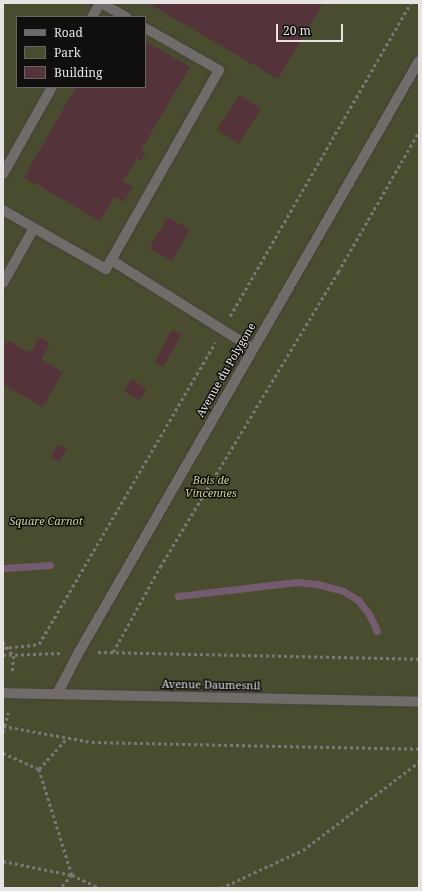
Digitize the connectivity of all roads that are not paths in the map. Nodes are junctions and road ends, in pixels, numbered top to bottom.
1 (101, 3) edge
2 (93, 16) edge
3 (124, 16) edge
4 (146, 29) edge
5 (419, 61) edge
6 (51, 88) edge
7 (3, 174) edge
8 (3, 210) edge
9 (34, 228) junction
10 (111, 260) junction
11 (3, 283) edge
12 (252, 348) junction
13 (3, 693) edge
14 (57, 694) junction
15 (419, 702) edge

1 - 2 street
1 - 3 street
4 - 10 street
5 - 12 street, Avenue du Polygone
6 - 7 street
8 - 9 street
9 - 10 street
9 - 11 street
10 - 12 street
12 - 14 street, Avenue du Polygone
13 - 14 street, Avenue Daumesnil
14 - 15 street, Avenue Daumesnil

